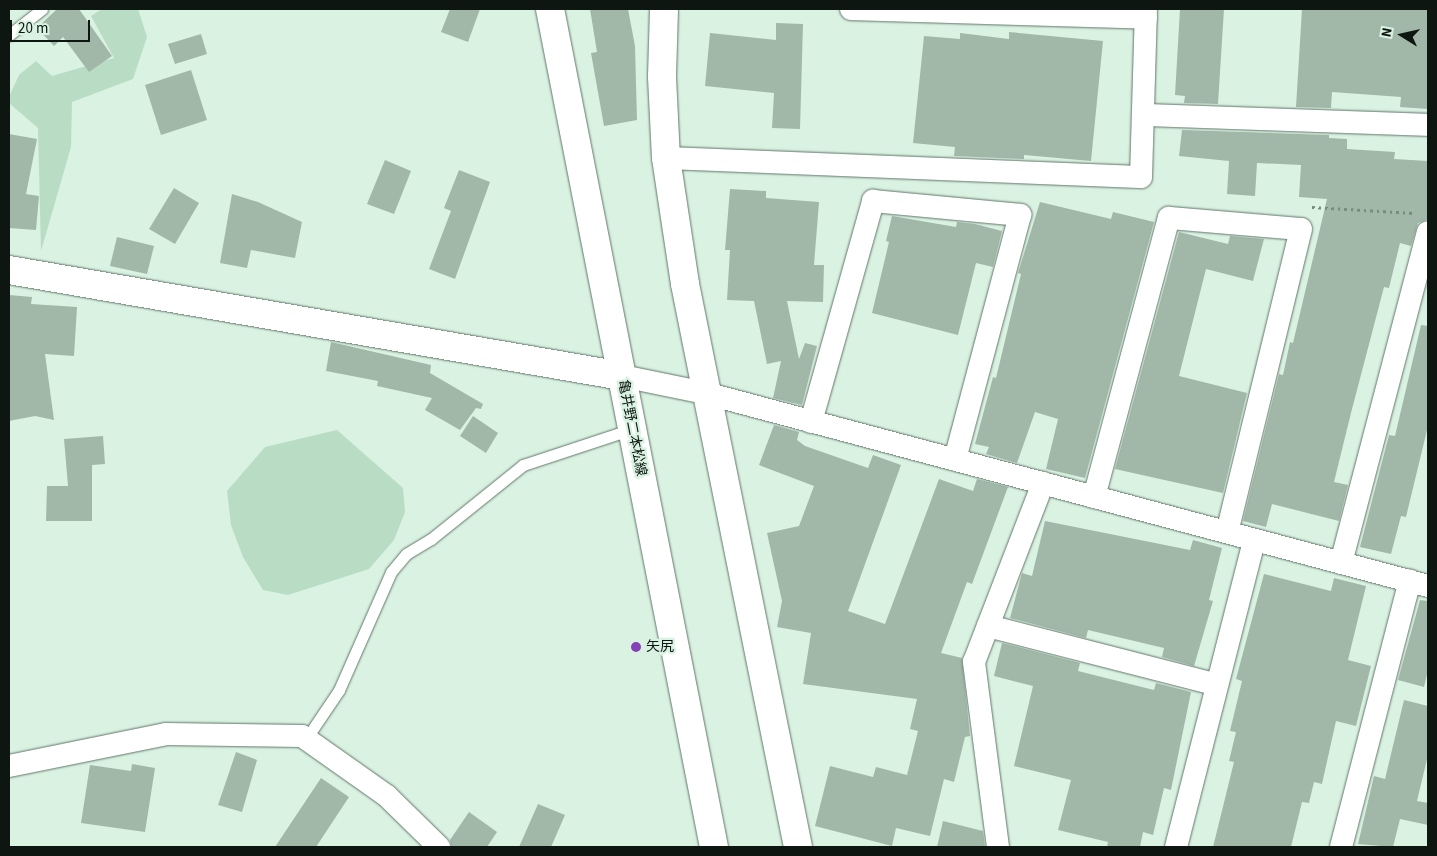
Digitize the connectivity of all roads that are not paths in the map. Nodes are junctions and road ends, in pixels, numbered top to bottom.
1 (42, 9) edge
2 (550, 9) edge
3 (664, 9) edge
4 (851, 9) edge
5 (1146, 13) edge
6 (9, 35) edge
7 (1143, 115) junction
8 (1428, 125) edge
9 (666, 158) junction
10 (1428, 232) edge
11 (9, 270) edge
12 (622, 376) junction
13 (706, 393) junction
14 (811, 422) junction
15 (632, 429) junction
16 (955, 460) junction
17 (1043, 483) junction
18 (1094, 497) junction
19 (1226, 532) junction
20 (1254, 540) junction
21 (1341, 563) junction
22 (1419, 584) edge
23 (988, 626) junction
24 (1217, 686) junction
25 (306, 739) junction
26 (9, 766) edge
27 (439, 847) edge
28 (714, 847) edge
29 (798, 847) edge
30 (998, 847) edge
31 (1176, 847) edge
32 (1340, 847) edge

1 - 6 lane
2 - 12 street, 亀井野二本松線
3 - 9 street
4 - 5 street
5 - 7 street
7 - 8 street
7 - 9 street
9 - 13 street
10 - 21 street
11 - 12 street
12 - 13 street
12 - 15 street, 亀井野二本松線
13 - 14 street
13 - 29 street
14 - 16 street
14 - 16 street
15 - 25 lane
15 - 28 street, 亀井野二本松線
16 - 17 street
17 - 18 street
17 - 23 street
18 - 19 street
18 - 19 street
19 - 20 street
20 - 21 street
20 - 24 street
21 - 22 street
22 - 32 street
23 - 24 street
23 - 30 street
24 - 31 street
25 - 26 street
25 - 27 street

